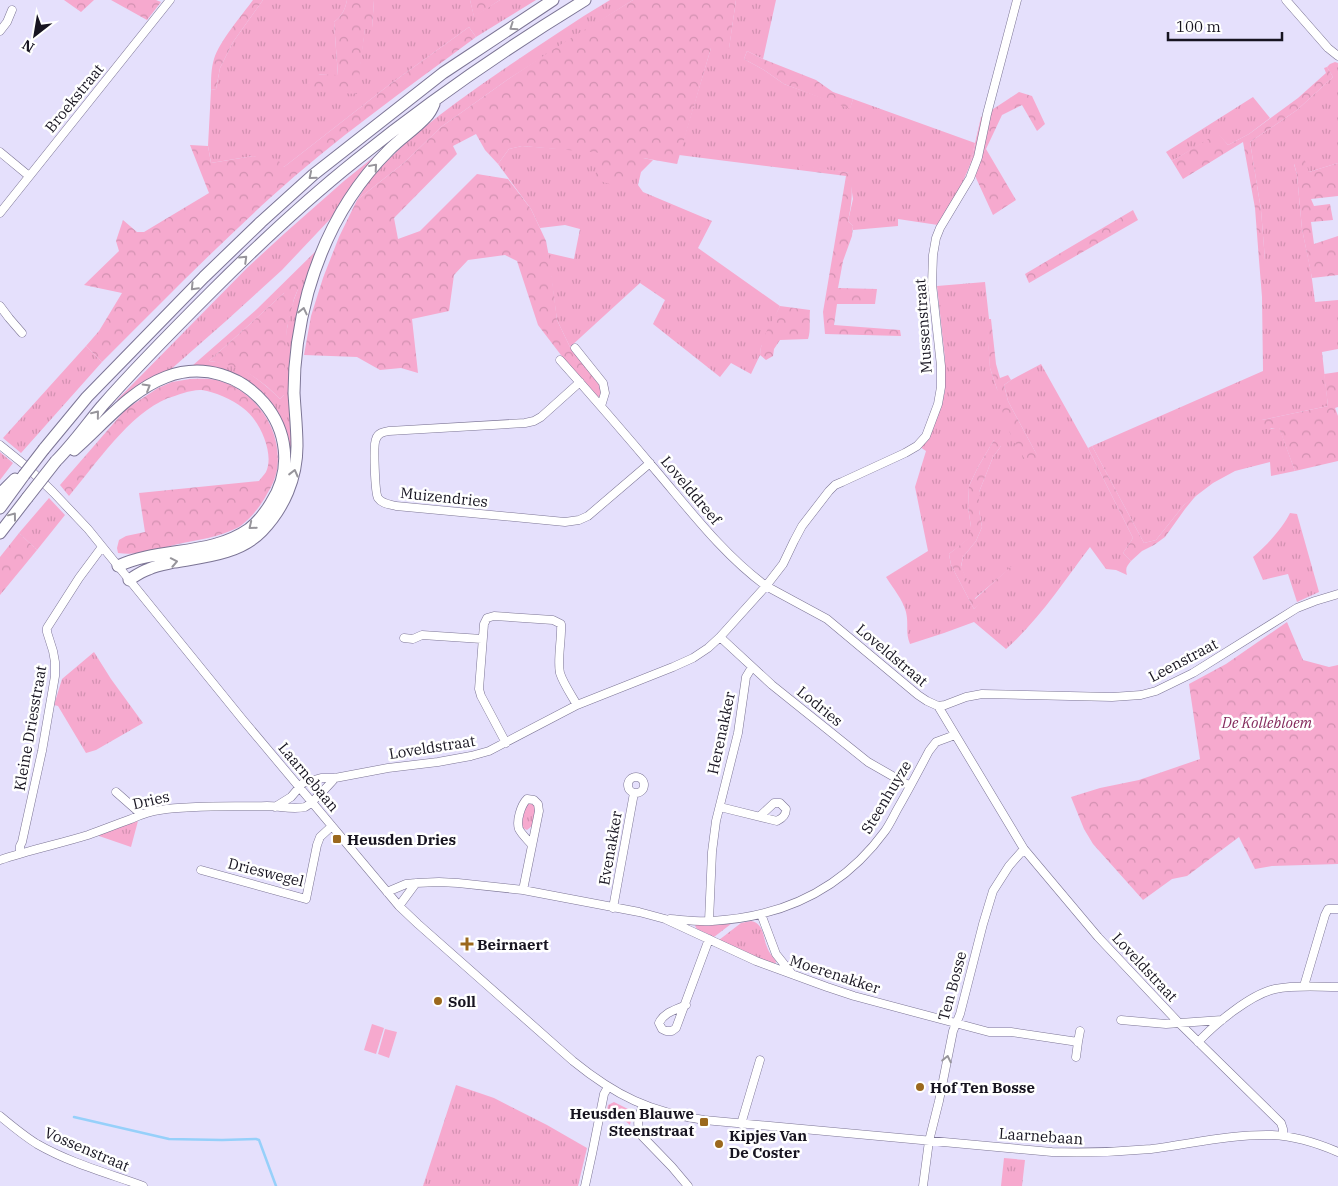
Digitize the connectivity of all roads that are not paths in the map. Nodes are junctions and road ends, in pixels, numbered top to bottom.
1 (170, 0) edge
2 (554, 0) edge
3 (585, 0) edge
4 (1016, 0) edge
5 (1286, 0) edge
6 (12, 10) dead end
7 (0, 31) edge
8 (1338, 56) edge
9 (439, 97) junction
10 (0, 152) edge
11 (29, 176) junction
12 (0, 213) edge
13 (0, 306) edge
14 (22, 333) dead end
15 (575, 348) dead end
16 (560, 360) dead end
17 (580, 382) junction
18 (601, 406) junction
19 (0, 445) edge
20 (65, 452) junction
21 (650, 463) junction
22 (24, 475) junction
23 (0, 494) edge
24 (0, 508) edge
25 (0, 534) edge
26 (102, 547) junction
27 (118, 566) junction
28 (129, 580) junction
29 (766, 586) junction
30 (1338, 594) edge
31 (720, 637) junction
32 (404, 638) dead end
33 (482, 639) junction
34 (752, 667) junction
35 (578, 705) junction
36 (938, 706) junction
37 (955, 735) junction
38 (506, 743) junction
39 (335, 778) junction
40 (910, 786) junction
41 (300, 787) junction
42 (116, 792) dead end
43 (634, 793) dead end
44 (312, 802) junction
45 (720, 806) junction
46 (275, 807) junction
47 (141, 814) junction
48 (760, 816) dead end
49 (332, 826) junction
50 (22, 842) junction
51 (532, 845) junction
52 (1024, 849) junction
53 (30, 850) junction
54 (20, 853) junction
55 (0, 860) edge
56 (201, 870) dead end
57 (416, 883) junction
58 (523, 890) junction
59 (387, 892) junction
60 (399, 906) junction
61 (613, 908) junction
62 (1338, 910) edge
63 (761, 914) junction
64 (665, 919) junction
65 (710, 921) junction
66 (709, 939) junction
67 (793, 976) junction
68 (1304, 986) junction
69 (1338, 988) edge
70 (686, 1005) dead end
71 (1121, 1020) dead end
72 (1222, 1020) junction
73 (956, 1023) junction
74 (1179, 1023) junction
75 (1080, 1031) dead end
76 (1078, 1042) junction
77 (1198, 1042) junction
78 (1076, 1057) dead end
79 (760, 1060) dead end
80 (608, 1087) junction
81 (642, 1108) junction
82 (0, 1116) edge
83 (741, 1124) junction
84 (1283, 1136) junction
85 (929, 1141) junction
86 (1338, 1152) edge
87 (142, 1186) edge
88 (585, 1186) edge
89 (688, 1186) edge
90 (923, 1186) edge

1 - 11 street, Broekstraat
2 -> 22 highway, bridge
3 - 9 highway
4 - 29 street, Mussenstraat
5 - 8 street
6 - 7 street
20 -> 9 highway
28 -> 9 highway
10 - 11 street
11 - 12 street, Broekstraat
13 - 14 street
15 - 18 street
16 - 17 street, Lovelddreef
17 - 18 street, Lovelddreef
17 - 21 street, Muizendries
18 - 21 street, Lovelddreef
19 - 26 street, Laarnebaan
25 -> 20 highway, bridge
20 -> 27 highway
21 - 29 street, Lovelddreef
22 - 23 highway
22 - 24 highway
26 - 27 street, Laarnebaan
26 - 50 street, Kleine Driesstraat
27 - 28 street, Laarnebaan
28 - 41 street, Laarnebaan
29 - 31 street, Loveldstraat
29 - 36 street, Loveldstraat
30 - 36 street, Leenstraat
31 - 34 street, Lodries
31 - 35 street, Loveldstraat
32 - 33 street
33 - 35 street
33 - 38 street
34 - 40 street, Lodries
34 - 45 street, Herenakker
35 - 38 street, Loveldstraat
36 - 37 street, Loveldstraat
37 - 40 street, Steenhuyze
37 - 52 street, Loveldstraat
38 - 39 street, Loveldstraat
39 - 41 street, Loveldstraat
39 - 44 street
40 - 63 street, Steenhuyze
41 - 44 street, Laarnebaan
41 - 46 street, Loveldstraat
42 - 47 street
43 - 61 street, Evenakker
44 - 46 street, Dries
44 - 49 street, Laarnebaan
45 - 48 street
45 - 65 street, Herenakker
46 - 47 street, Dries
47 - 53 street, Dries
49 - 56 street, Drieswegel
49 - 59 street, Laarnebaan
50 - 53 street
50 - 54 street, Kleine Driesstraat
51 - 51 street
51 - 58 street
52 - 73 street, Ten Bosse
52 - 74 street, Loveldstraat
53 - 54 street, Dries
54 - 55 street, Dries
57 - 58 street, Moerenakker
57 - 59 street, Moerenakker
57 - 60 street
58 - 61 street, Moerenakker
59 - 60 street, Laarnebaan
60 - 80 street, Laarnebaan
61 - 64 street, Moerenakker
62 - 68 street
63 - 65 street, Steenhuyze
63 - 67 street
64 - 65 street, Steenhuyze
64 - 66 street, Moerenakker
66 - 67 street, Moerenakker
66 - 70 street
67 - 73 street, Moerenakker
68 - 69 street
68 - 72 street
71 - 74 street
72 - 74 street
72 - 77 street
73 - 76 street, Moerenakker
85 -> 73 street, Ten Bosse
74 - 77 street, Loveldstraat
75 - 76 street
76 - 78 street
77 - 84 street, Loveldstraat
79 - 83 street
80 - 81 street, Laarnebaan
80 - 88 street
81 - 83 street, Laarnebaan
81 - 89 street
82 - 87 street, Vossenstraat
83 - 85 street, Laarnebaan
84 - 85 street, Laarnebaan
84 - 86 street, Laarnebaan
85 - 90 street, Ten Bosse

